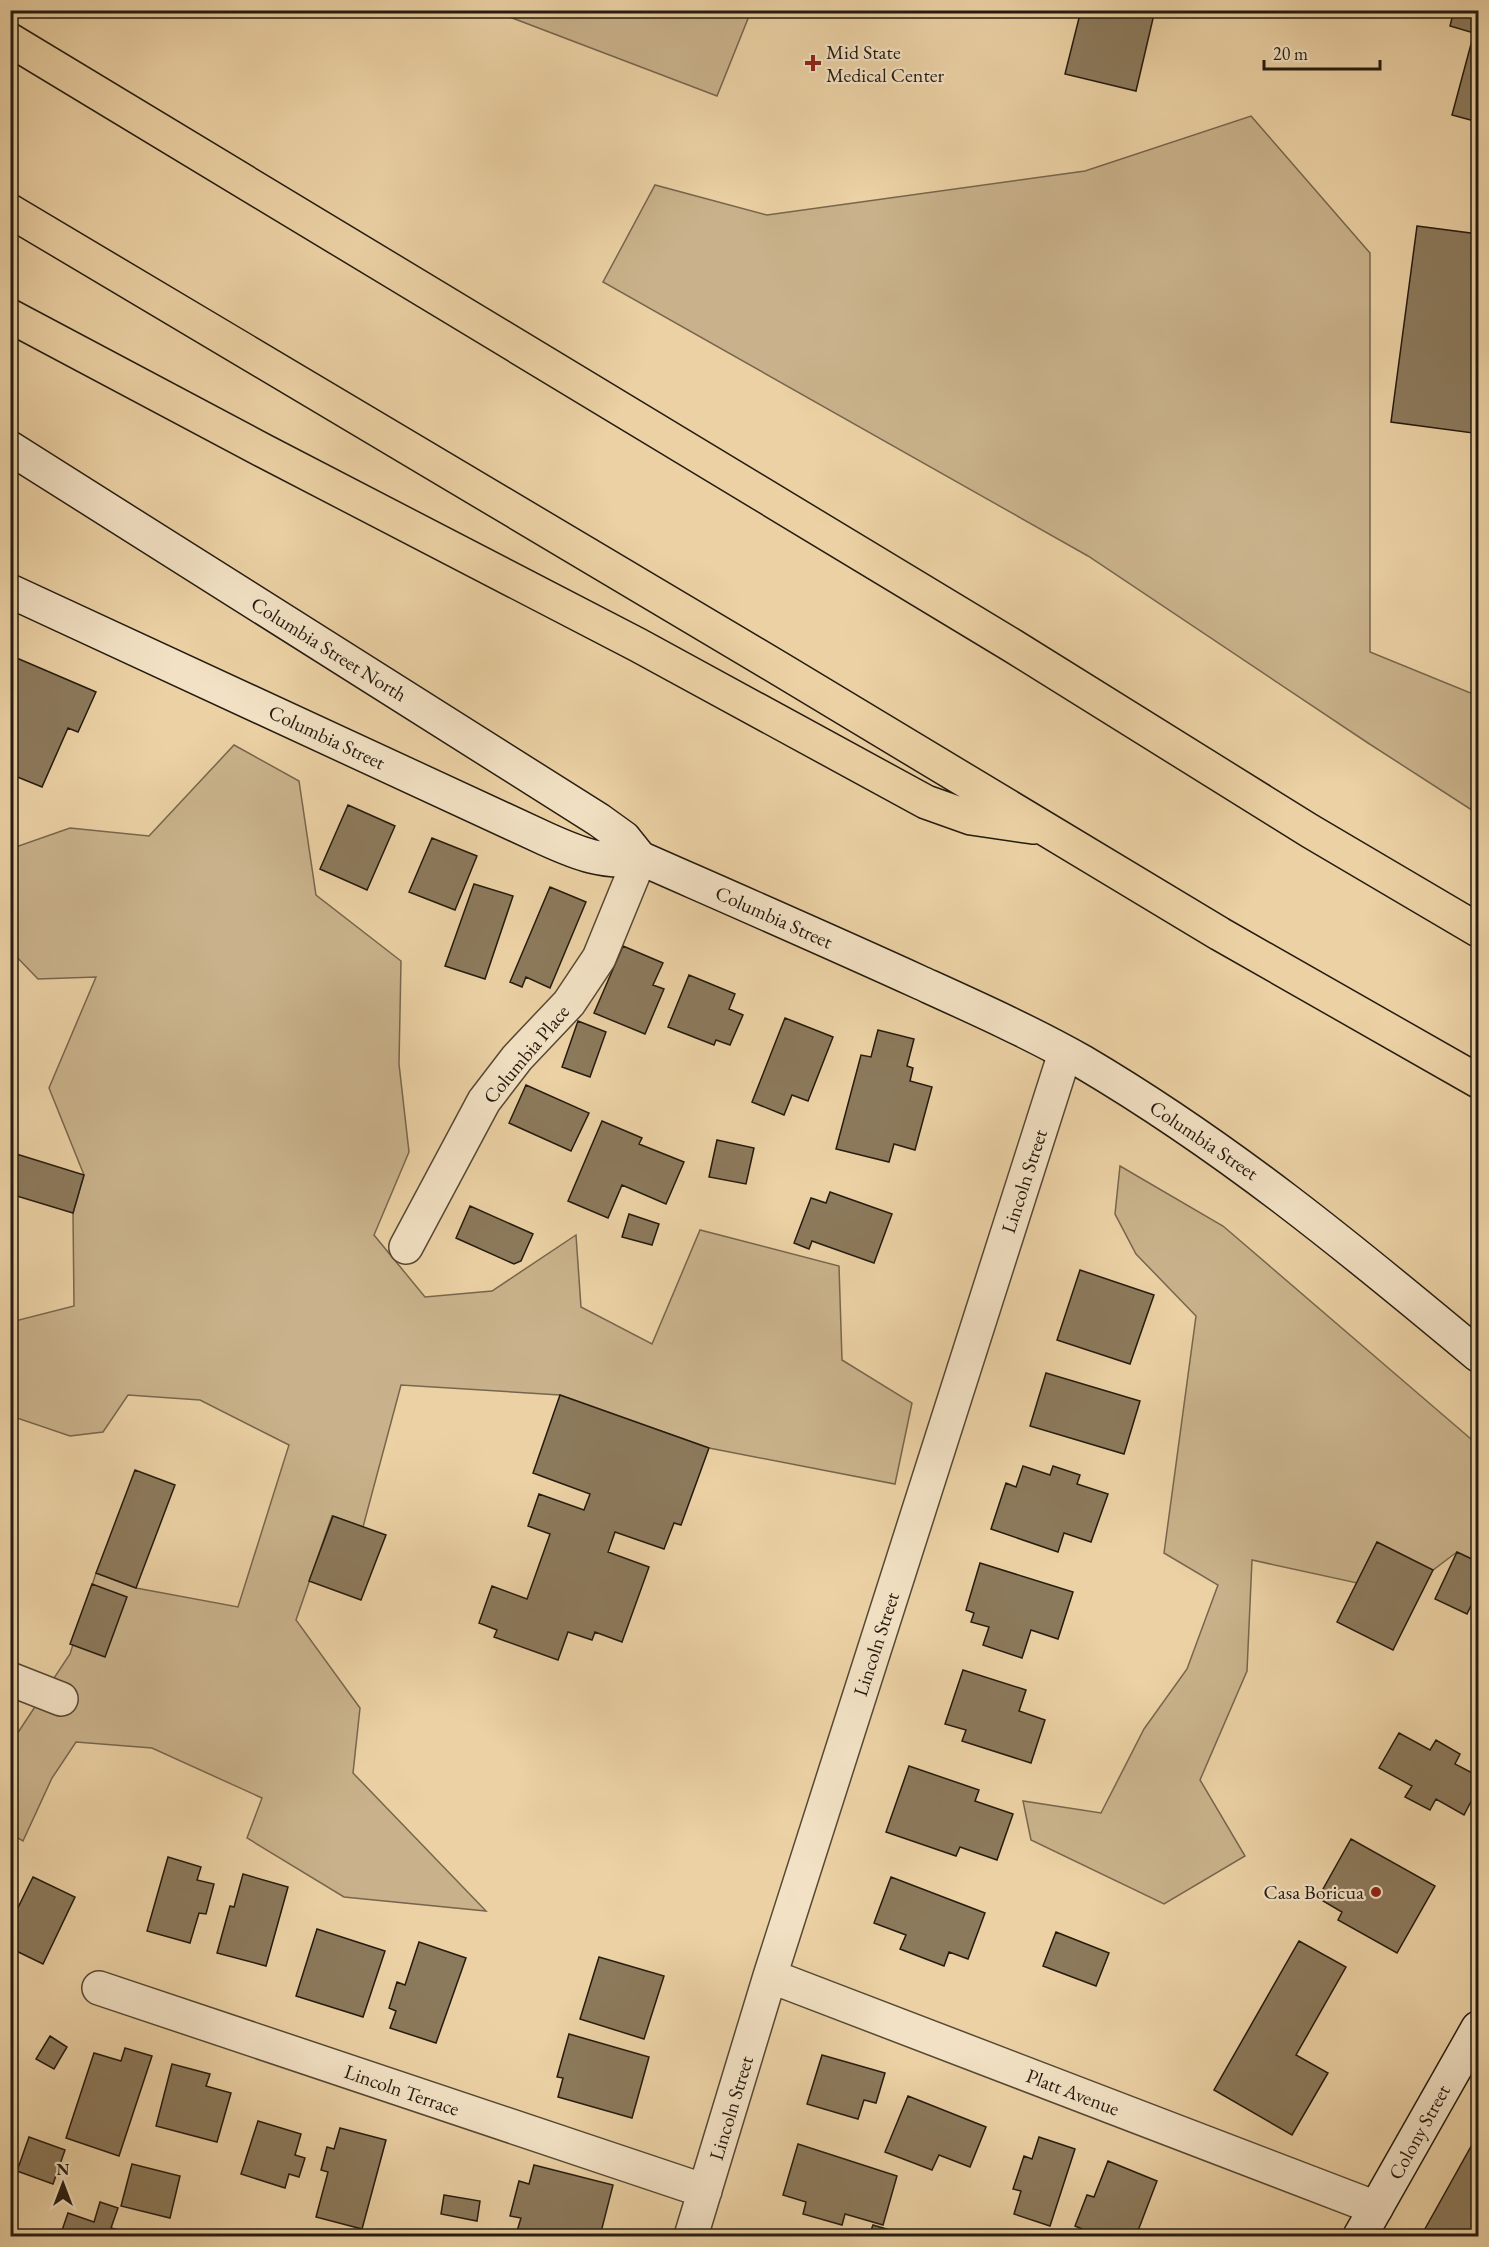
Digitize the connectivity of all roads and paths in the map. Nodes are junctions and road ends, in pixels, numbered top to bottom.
1 (10, 40) edge
2 (10, 211) edge
3 (10, 316) edge
4 (13, 453) edge
5 (10, 591) edge
6 (1043, 828) junction
7 (640, 858) junction
8 (1479, 930) edge
9 (1065, 1053) junction
10 (1479, 1081) edge
11 (406, 1247) dead end
12 (1479, 1354) edge
13 (10, 1679) edge
14 (61, 1699) dead end
15 (770, 1976) junction
16 (99, 1988) dead end
17 (1479, 2028) edge
18 (705, 2192) junction
19 (1376, 2208) junction
20 (691, 2236) edge
21 (1360, 2236) edge

1 - 8 highway
2 - 6 highway
3 - 6 highway
4 - 7 street, Columbia Street North
5 - 7 street, Columbia Street
6 - 10 highway
7 - 9 street, Columbia Street
7 - 11 street, Columbia Place
9 - 12 street, Columbia Street
9 - 15 street, Lincoln Street
13 - 14 street
15 - 18 street, Lincoln Street
15 - 19 street, Platt Avenue
16 - 18 street, Lincoln Terrace
17 - 19 street, Colony Street
18 - 20 street, Lincoln Street
19 - 21 street, Colony Street

